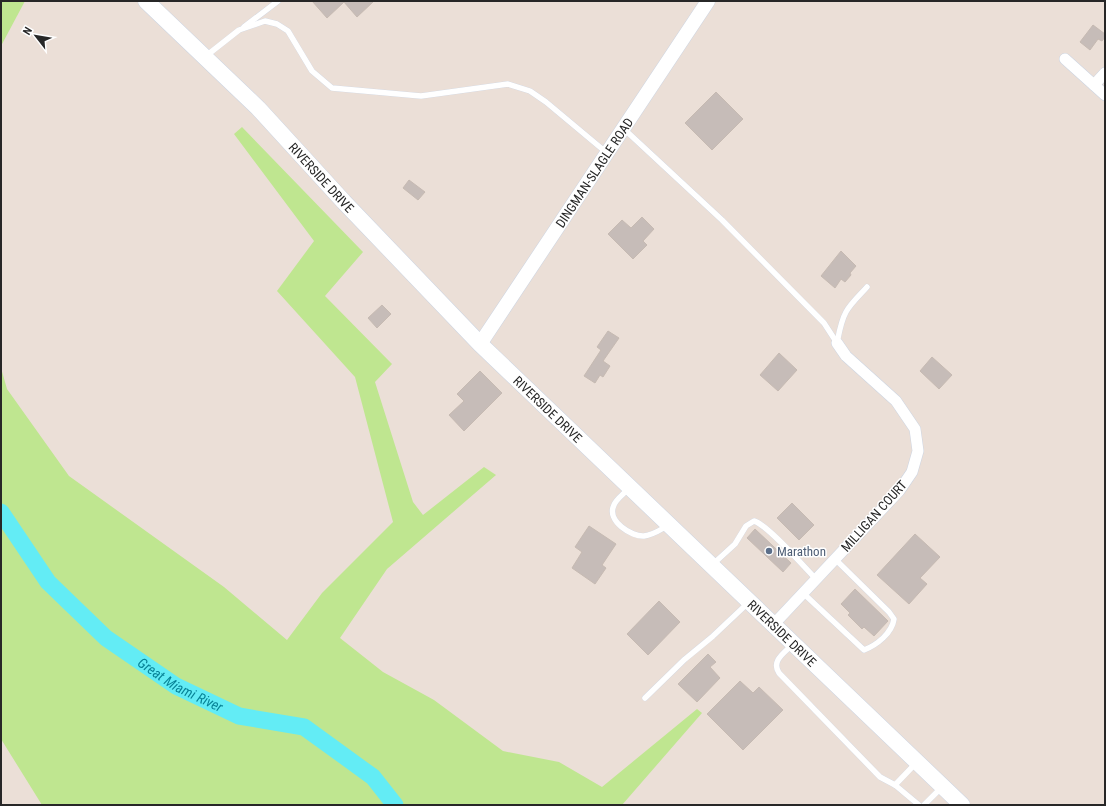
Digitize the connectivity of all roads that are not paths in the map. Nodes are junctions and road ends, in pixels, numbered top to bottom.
1 (146, 1) edge
2 (278, 1) edge
3 (708, 1) edge
4 (239, 30) junction
5 (205, 57) junction
6 (1065, 59) dead end
7 (1105, 73) edge
8 (1094, 85) junction
9 (1105, 95) edge
10 (624, 129) junction
11 (608, 154) junction
12 (868, 287) dead end
13 (837, 343) junction
14 (480, 344) junction
15 (630, 487) junction
16 (669, 525) junction
17 (835, 559) junction
18 (712, 565) junction
19 (816, 579) junction
20 (803, 592) junction
21 (749, 601) junction
22 (774, 624) junction
23 (794, 643) junction
24 (645, 698) dead end
25 (918, 761) junction
26 (895, 785) junction
27 (943, 787) junction
28 (919, 805) edge
29 (924, 805) edge
30 (962, 805) edge

1 - 5 main road, RIVERSIDE DRIVE
2 - 4 lane
3 - 10 street, DINGMAN-SLAGLE ROAD
4 - 5 lane
4 - 11 lane
5 - 14 main road, RIVERSIDE DRIVE
6 - 8 street
7 - 8 street
8 - 9 street
10 - 11 street, DINGMAN-SLAGLE ROAD
10 - 13 lane
11 - 14 street, DINGMAN-SLAGLE ROAD
12 - 13 lane
13 - 17 street, MILLIGAN COURT
14 - 15 main road, RIVERSIDE DRIVE
15 - 16 main road, RIVERSIDE DRIVE
15 - 16 lane
16 - 18 main road, RIVERSIDE DRIVE
17 - 19 street, MILLIGAN COURT
17 - 20 lane
18 - 19 lane
18 - 21 main road, RIVERSIDE DRIVE
19 - 20 street, MILLIGAN COURT
20 - 22 street, MILLIGAN COURT
21 - 22 main road, RIVERSIDE DRIVE
21 - 24 lane
22 - 23 main road, RIVERSIDE DRIVE
23 - 25 main road, RIVERSIDE DRIVE
23 - 26 lane
25 - 26 lane
25 - 27 main road, RIVERSIDE DRIVE
26 - 28 lane
27 - 29 lane
27 - 30 main road, RIVERSIDE DRIVE

